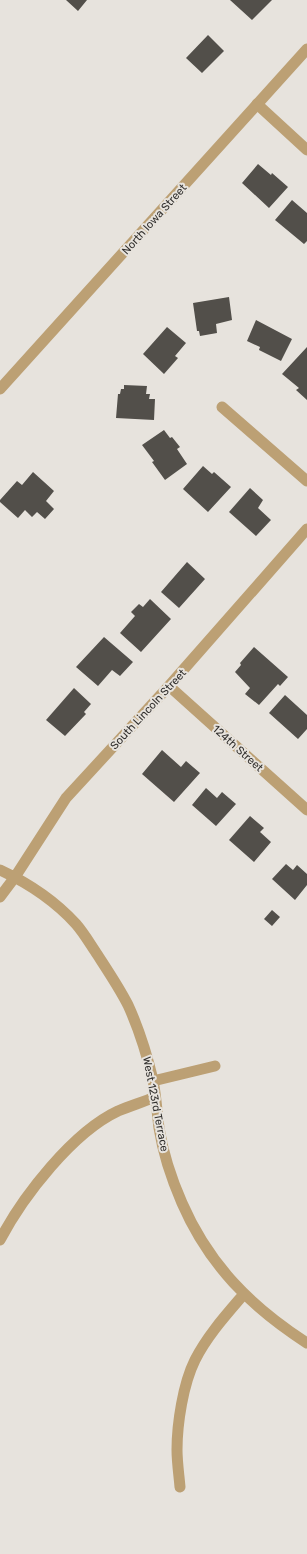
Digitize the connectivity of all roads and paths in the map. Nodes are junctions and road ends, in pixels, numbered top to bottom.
1 (307, 49) edge
2 (258, 104) junction
3 (307, 150) edge
4 (0, 388) edge
5 (222, 407) dead end
6 (307, 481) edge
7 (307, 529) edge
8 (169, 686) junction
9 (307, 810) edge
10 (0, 870) edge
11 (15, 877) junction
12 (0, 897) edge
13 (216, 1066) dead end
14 (153, 1081) junction
15 (155, 1097) junction
16 (0, 1240) edge
17 (244, 1294) junction
18 (307, 1343) edge
19 (180, 1487) dead end

1 - 2 street, North Iowa Street
2 - 3 street
2 - 4 street, North Iowa Street
5 - 6 street
7 - 8 street, South Lincoln Street
8 - 9 street, 124th Street
8 - 11 street, South Lincoln Street
10 - 11 street, West 123rd Terrace
11 - 12 street, South Lincoln Street
11 - 14 street, West 123rd Terrace
13 - 14 street
14 - 15 street, West 123rd Terrace
15 - 16 street
15 - 17 street, West 123rd Terrace
17 - 18 street, West 123rd Terrace
17 - 19 street

